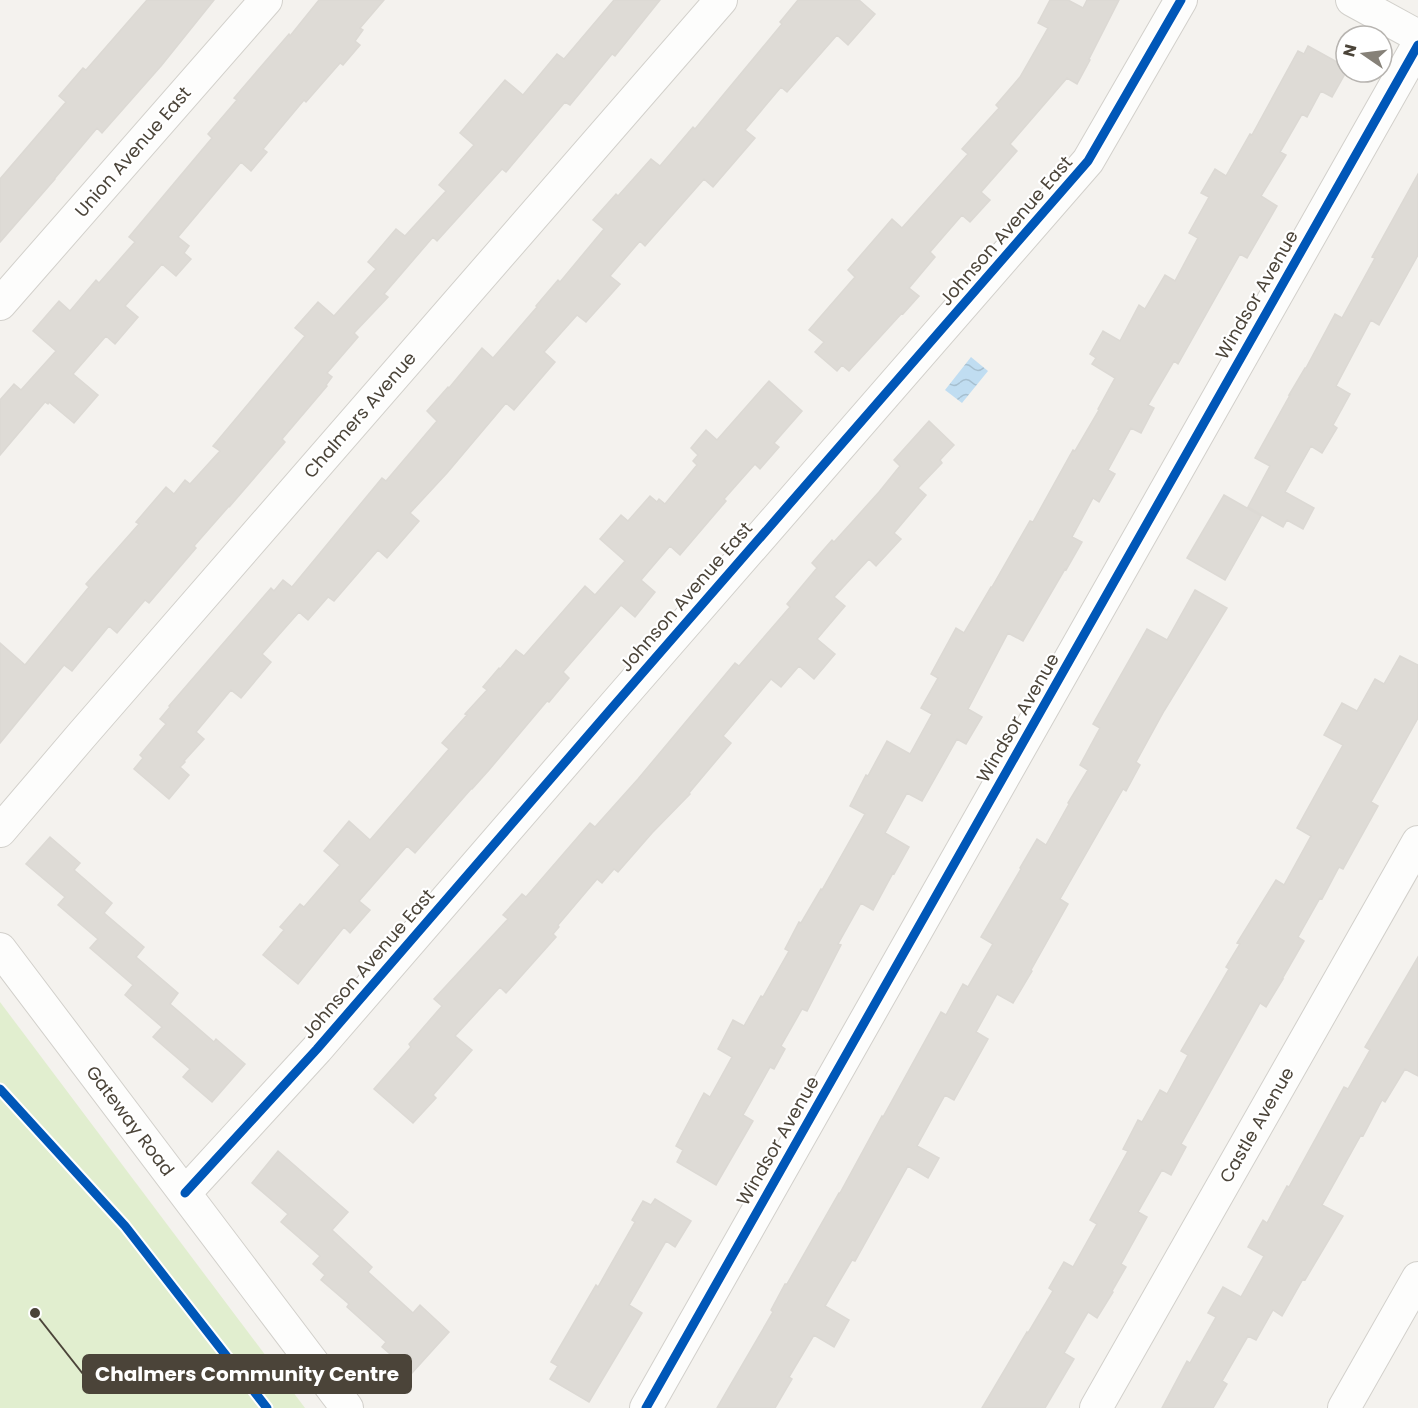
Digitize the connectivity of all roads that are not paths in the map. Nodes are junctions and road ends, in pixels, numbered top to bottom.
1 (266, 0) edge
2 (722, 0) edge
3 (1181, 0) edge
4 (1352, 0) edge
5 (1418, 36) edge
6 (1418, 45) edge
7 (0, 304) edge
8 (0, 831) edge
9 (1418, 842) edge
10 (0, 949) edge
11 (185, 1193) junction
12 (1418, 1278) edge
13 (347, 1408) edge
14 (646, 1408) edge
15 (1096, 1408) edge
16 (1344, 1408) edge

1 - 7 street, Union Avenue East
2 - 8 street, Chalmers Avenue
3 - 11 street, Johnson Avenue East
4 - 5 street
6 - 14 street, Windsor Avenue
9 - 15 street, Castle Avenue
10 - 11 street, Gateway Road
11 - 13 street, Gateway Road
12 - 16 street

